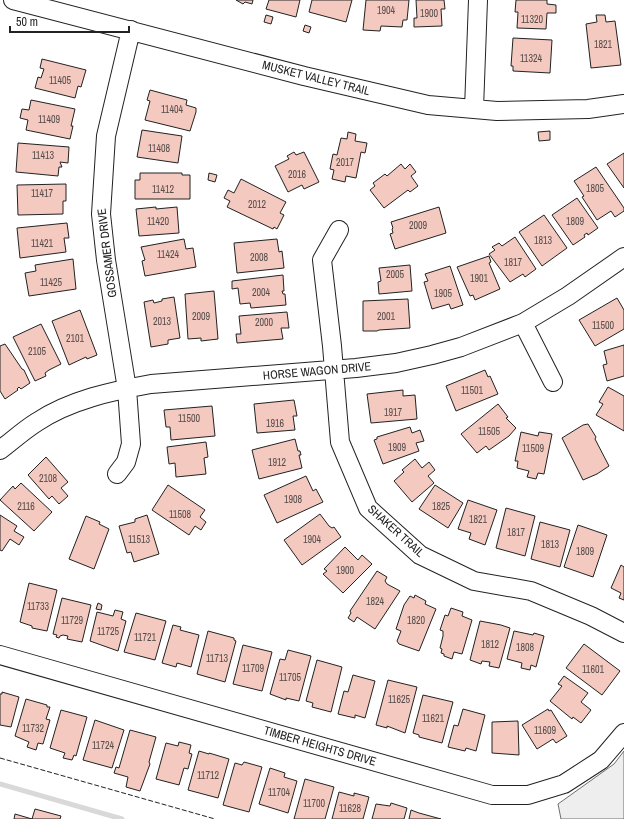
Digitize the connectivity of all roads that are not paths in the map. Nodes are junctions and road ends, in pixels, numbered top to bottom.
1 (13, 0) edge
2 (478, 0) edge
3 (131, 30) junction
4 (624, 104) edge
5 (474, 109) junction
6 (339, 230) dead end
7 (624, 257) edge
8 (523, 323) junction
9 (333, 369) junction
10 (553, 382) dead end
11 (127, 389) junction
12 (0, 450) edge
13 (117, 474) dead end
14 (624, 633) edge
15 (0, 655) edge
16 (624, 733) edge

1 - 3 street, MUSKET VALLEY TRAIL
2 - 5 street
3 - 5 street, MUSKET VALLEY TRAIL
3 - 11 street, GOSSAMER DRIVE
4 - 5 street, MUSKET VALLEY TRAIL
6 - 9 street, SHAKER TRAIL
7 - 8 street, HORSE WAGON DRIVE
8 - 9 street, HORSE WAGON DRIVE
8 - 10 street
9 - 11 street, HORSE WAGON DRIVE
9 - 14 street, SHAKER TRAIL
11 - 12 street, HORSE WAGON DRIVE
11 - 13 street, GOSSAMER DRIVE
15 - 16 street, TIMBER HEIGHTS DRIVE

